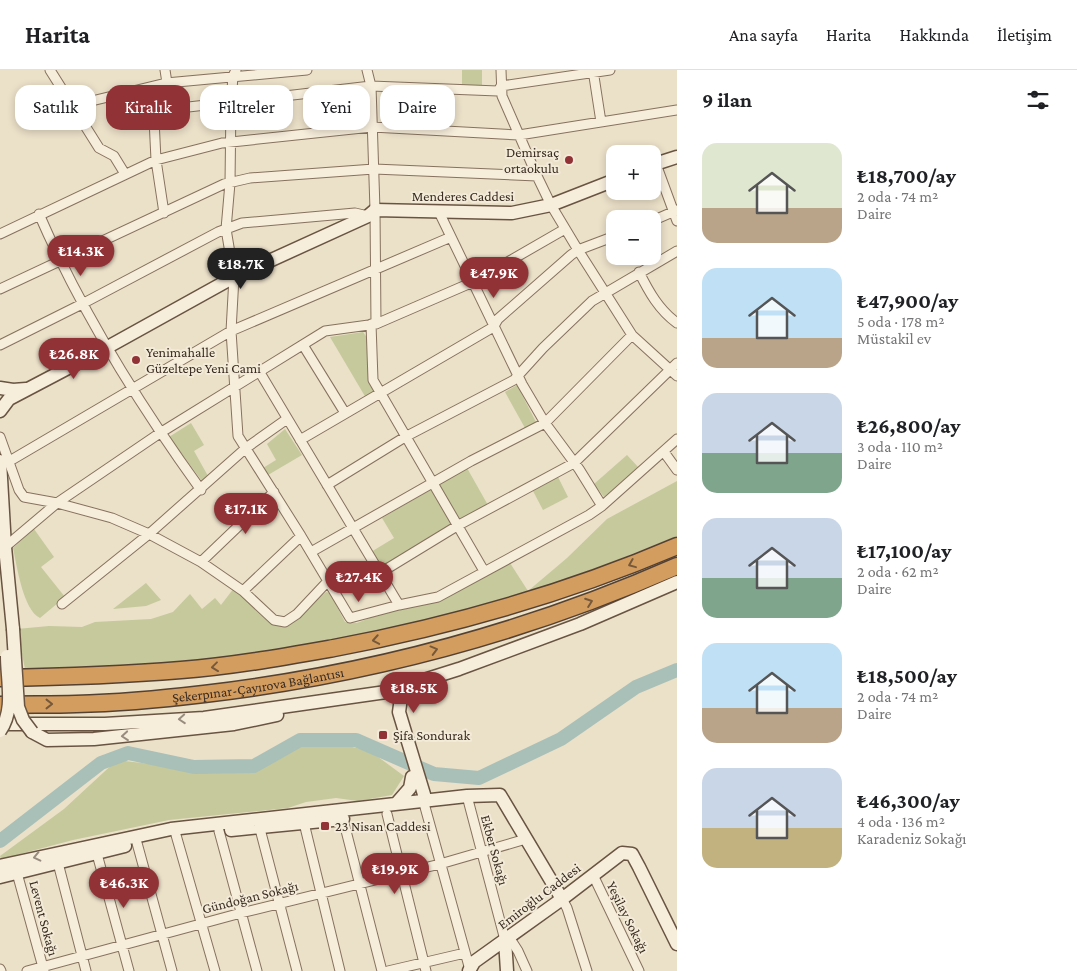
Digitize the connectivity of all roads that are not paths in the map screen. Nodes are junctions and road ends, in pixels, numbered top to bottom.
1 (50, 70) edge
2 (165, 70) edge
3 (307, 70) edge
4 (367, 70) edge
5 (501, 70) edge
6 (610, 70) edge
7 (593, 71) edge
8 (235, 73) edge
9 (166, 83) junction
10 (59, 85) edge
11 (371, 86) junction
12 (502, 86) junction
13 (293, 95) edge
14 (96, 100) edge
15 (677, 110) edge
16 (601, 122) junction
17 (372, 127) junction
18 (87, 130) edge
19 (155, 130) edge
20 (230, 130) edge
21 (518, 135) junction
22 (230, 142) junction
23 (677, 156) edge
24 (156, 160) junction
25 (661, 162) edge
26 (374, 169) junction
27 (125, 174) junction
28 (537, 176) junction
29 (661, 181) edge
30 (230, 183) junction
31 (606, 184) edge
32 (551, 205) junction
33 (164, 212) junction
34 (439, 212) junction
35 (372, 213) junction
36 (39, 214) junction
37 (676, 214) edge
38 (661, 218) edge
39 (226, 229) junction
40 (565, 229) junction
41 (0, 234) edge
42 (451, 237) junction
43 (606, 239) edge
44 (578, 250) junction
45 (677, 251) edge
46 (59, 260) junction
47 (375, 269) junction
48 (639, 272) junction
49 (234, 278) junction
50 (473, 282) junction
51 (0, 289) edge
52 (605, 292) junction
53 (82, 304) junction
54 (677, 323) edge
55 (373, 324) junction
56 (494, 326) junction
57 (231, 331) junction
58 (632, 335) junction
59 (0, 345) edge
60 (303, 345) junction
61 (106, 348) junction
62 (677, 363) edge
63 (259, 372) junction
64 (674, 374) edge
65 (520, 377) junction
66 (234, 386) junction
67 (0, 388) edge
68 (29, 388) junction
69 (132, 390) junction
70 (380, 392) junction
71 (1, 409) edge
72 (345, 413) junction
73 (287, 419) junction
74 (545, 423) junction
75 (160, 433) junction
76 (0, 437) edge
77 (405, 437) junction
78 (677, 439) edge
79 (300, 440) junction
80 (246, 448) junction
81 (664, 452) junction
82 (4, 462) edge
83 (574, 463) junction
84 (677, 470) edge
85 (432, 484) junction
86 (327, 485) junction
87 (201, 490) junction
88 (274, 492) junction
89 (57, 503) junction
90 (602, 506) junction
91 (457, 526) junction
92 (353, 528) junction
93 (149, 534) junction
94 (301, 536) junction
95 (677, 546) edge
96 (5, 547) junction
97 (311, 552) junction
98 (202, 562) junction
99 (677, 566) edge
100 (380, 572) junction
101 (484, 572) junction
102 (328, 581) junction
103 (0, 582) edge
104 (677, 582) edge
105 (243, 591) junction
106 (62, 604) dead end
107 (399, 604) junction
108 (10, 630) junction
109 (0, 678) edge
110 (417, 682) junction
111 (397, 688) junction
112 (370, 695) junction
113 (327, 700) junction
114 (391, 700) junction
115 (0, 704) edge
116 (400, 712) junction
117 (0, 724) edge
118 (0, 731) edge
119 (405, 744) junction
120 (415, 776) junction
121 (467, 796) junction
122 (424, 803) junction
123 (396, 804) junction
124 (387, 814) junction
125 (343, 819) junction
126 (304, 823) junction
127 (260, 828) junction
128 (219, 831) junction
129 (176, 835) junction
130 (526, 839) junction
131 (137, 843) junction
132 (481, 852) junction
133 (97, 854) junction
134 (58, 863) junction
135 (440, 864) junction
136 (0, 866) edge
137 (18, 873) junction
138 (401, 874) junction
139 (593, 875) junction
140 (0, 877) edge
141 (361, 884) junction
142 (321, 894) junction
143 (562, 899) junction
144 (278, 904) junction
145 (241, 913) junction
146 (202, 924) junction
147 (162, 935) junction
148 (507, 939) junction
149 (677, 944) edge
150 (122, 946) junction
151 (465, 953) junction
152 (82, 956) junction
153 (425, 967) edge
154 (44, 969) edge
155 (469, 970) edge
156 (27, 971) edge
157 (86, 971) edge
158 (129, 971) edge
159 (172, 971) edge
160 (214, 971) edge
161 (257, 971) edge
162 (296, 971) edge
163 (340, 971) edge
164 (382, 971) edge
165 (388, 971) edge
166 (507, 971) edge
167 (527, 971) edge
168 (587, 971) edge
169 (639, 971) edge

1 - 10 street
2 - 9 street
3 - 8 street
4 - 11 street
5 - 12 street
6 - 7 street
7 - 12 street
7 - 16 street
8 - 9 street
9 - 14 street
11 - 12 street
11 - 13 street
11 - 17 street
12 - 21 street
15 - 16 street
16 - 21 street
17 - 21 street
17 - 22 street
17 - 26 street
18 - 27 street
19 - 24 street
20 - 22 street
21 - 28 street
22 - 24 street
22 - 30 street
23 - 25 street
24 - 27 street
24 - 33 street
26 - 28 street
26 - 30 street
26 - 35 street
27 - 36 street
28 - 32 street
29 - 37 street
30 - 33 street
30 - 39 street
31 - 32 street, Menderes Caddesi
32 - 34 street, Menderes Caddesi
32 - 40 street
33 - 46 street
34 - 35 street, Menderes Caddesi
34 - 42 street
35 - 39 street
35 - 47 street
35 - 49 street
36 - 41 street
36 - 46 street
37 - 38 street
39 - 49 street
39 - 53 street
40 - 44 street
40 - 50 street
42 - 47 street
42 - 50 street
43 - 44 street
44 - 52 street
44 - 56 street
45 - 48 street
46 - 51 street
46 - 53 street
47 - 55 street
47 - 57 street
48 - 52 street
48 - 54 street
49 - 57 street
49 - 61 street
50 - 55 street
50 - 56 street
52 - 58 street
52 - 65 street
53 - 59 street
53 - 61 street
55 - 60 street
55 - 70 street
56 - 65 street
56 - 70 street
57 - 66 street
57 - 69 street
58 - 64 street
58 - 74 street
60 - 63 street
60 - 72 street
61 - 68 street
61 - 69 street
62 - 64 street
63 - 66 street
63 - 73 street
64 - 83 street
65 - 74 street
65 - 77 street
66 - 75 street
66 - 80 street
67 - 68 street
67 - 71 street
68 - 71 street
69 - 75 street
69 - 82 street
70 - 72 street
70 - 77 street
72 - 79 street
73 - 79 street
73 - 80 street
74 - 83 street
74 - 85 street
75 - 87 street
75 - 89 street
76 - 82 street
77 - 85 street
77 - 86 street
78 - 81 street
79 - 86 street
80 - 87 street
80 - 88 street
81 - 84 street
81 - 90 street
82 - 89 street
82 - 96 street
83 - 90 street
83 - 91 street
85 - 91 street
85 - 92 street
86 - 92 street
87 - 93 street
88 - 94 street
88 - 98 street
89 - 93 street
89 - 96 street
90 - 101 street
91 - 100 street
91 - 101 street
92 - 97 street
92 - 100 street
93 - 98 street
93 - 106 street
94 - 97 street
94 - 105 street
95 -> 109 highway, Şekerpınar-Çayırova Bağlantısı
96 - 108 street
97 - 102 street
98 - 105 street
115 -> 99 highway, Şekerpınar-Çayırova Bağlantısı
100 - 107 street
101 - 107 street
102 - 105 street
102 - 107 street
103 - 108 street
104 - 110 street
113 -> 108 street, bridge
108 - 118 street, bridge
110 - 111 street
110 - 116 street
111 - 112 street
111 - 114 street
112 - 113 street
112 - 114 street
113 -> 117 street
114 - 116 street
114 - 119 street
116 - 119 street
119 - 120 street
120 - 122 street
120 - 123 street
121 - 122 street
121 - 130 street
121 - 132 street, Ekber Sokağı
122 - 123 street
122 - 124 street
122 - 135 street
123 -> 136 street
124 - 125 street
124 - 138 street
125 - 126 street
125 - 141 street
126 - 127 street
126 - 142 street
127 - 128 street
127 - 144 street
128 - 129 street
128 - 145 street
129 - 131 street
129 - 146 street
130 - 132 street, Gündoğan Sokağı
130 - 143 street
131 - 133 street
131 - 147 street
132 - 135 street, Gündoğan Sokağı
132 - 148 street, Ekber Sokağı
133 - 134 street
133 - 150 street
134 - 137 street
134 - 152 street
135 - 138 street, Gündoğan Sokağı
135 - 151 street
137 - 140 street
137 - 154 street, Levent Sokağı
138 - 141 street, Gündoğan Sokağı
138 - 153 street
139 - 143 street, Emiroğlu Caddesi
139 - 149 street, Emiroğlu Caddesi
139 - 169 street, Yeşilay Sokağı
141 - 142 street, Gündoğan Sokağı
141 - 164 street
142 - 144 street, Gündoğan Sokağı
142 - 163 street
143 - 148 street, Emiroğlu Caddesi
143 - 168 street
144 - 145 street, Gündoğan Sokağı
144 - 162 street
145 - 146 street, Gündoğan Sokağı
145 - 161 street
146 - 147 street, Gündoğan Sokağı
146 - 160 street
147 - 150 street, Gündoğan Sokağı
147 - 159 street
148 - 155 street, Emiroğlu Caddesi
148 - 166 street
148 - 167 street, Ekber Sokağı
150 - 152 street, Gündoğan Sokağı
150 - 158 street
151 - 153 street
151 - 155 street
152 - 154 street, Gündoğan Sokağı
152 - 157 street
153 - 165 street
154 - 156 street, Gündoğan Sokağı

